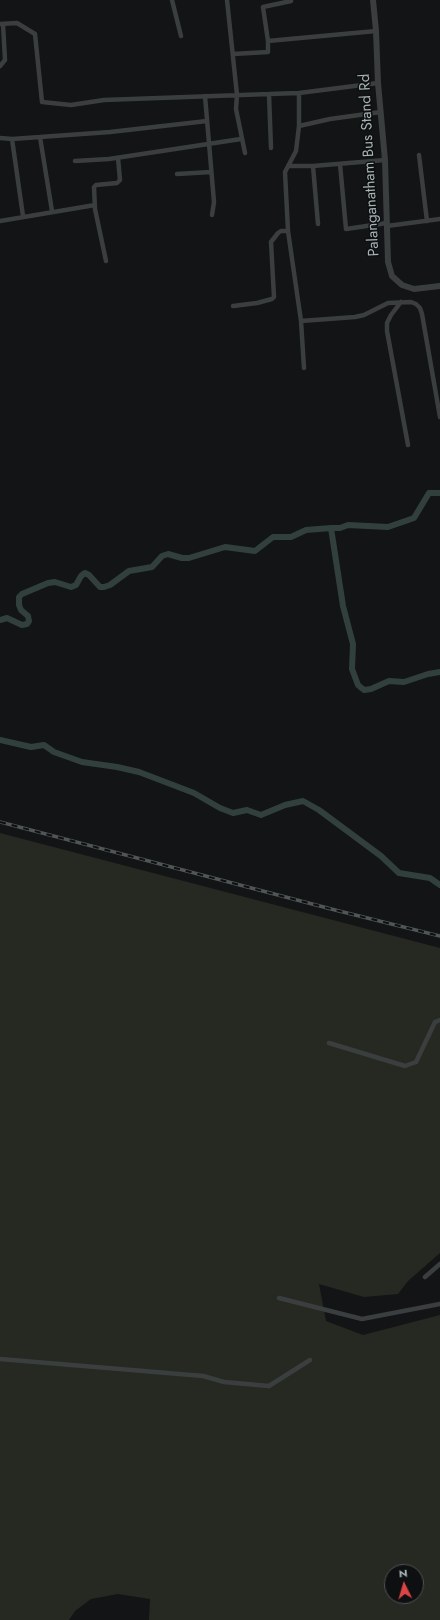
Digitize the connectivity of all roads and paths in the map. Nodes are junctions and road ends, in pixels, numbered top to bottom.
1 (172, 0) edge
2 (227, 0) edge
3 (291, 0) edge
4 (373, 0) edge
5 (2, 24) edge
6 (376, 31) junction
7 (181, 36) dead end
8 (268, 41) junction
9 (232, 54) junction
10 (0, 66) edge
11 (378, 83) junction
12 (299, 93) junction
13 (269, 94) junction
14 (237, 95) junction
15 (205, 96) junction
16 (381, 112) junction
17 (207, 121) junction
18 (299, 126) junction
19 (40, 137) junction
20 (0, 138) edge
21 (12, 139) junction
22 (241, 139) junction
23 (209, 144) junction
24 (270, 148) dead end
25 (245, 153) dead end
26 (419, 155) dead end
27 (118, 158) junction
28 (385, 160) junction
29 (75, 161) dead end
30 (340, 164) junction
31 (288, 166) junction
32 (313, 166) junction
33 (211, 172) junction
34 (177, 174) dead end
35 (95, 205) junction
36 (52, 211) junction
37 (212, 215) dead end
38 (23, 216) junction
39 (440, 219) edge
40 (0, 221) edge
41 (427, 221) junction
42 (318, 224) dead end
43 (387, 224) junction
44 (288, 231) junction
45 (106, 261) dead end
46 (440, 286) edge
47 (401, 302) junction
48 (233, 306) dead end
49 (301, 322) junction
50 (304, 368) dead end
51 (440, 417) edge
52 (408, 446) dead end
53 (440, 1020) edge
54 (329, 1043) dead end
55 (440, 1264) edge
56 (425, 1277) dead end
57 (279, 1298) dead end
58 (440, 1304) edge
59 (0, 1359) edge
60 (310, 1360) dead end

1 - 7 street
2 - 9 street
3 - 8 street
4 - 6 street, Palanganatham Bus Stand Rd
5 - 10 street
5 - 15 street
6 - 8 street
6 - 11 street, Palanganatham Bus Stand Rd
8 - 9 street
9 - 14 street
11 - 12 street
11 - 16 street, Palanganatham Bus Stand Rd
12 - 13 street
12 - 18 street
13 - 14 street
13 - 24 street
14 - 15 street
14 - 22 street
15 - 17 street
16 - 18 street
16 - 28 street, Palanganatham Bus Stand Rd
17 - 19 street
17 - 23 street
18 - 31 street
19 - 21 street
19 - 36 street
20 - 21 street
21 - 38 street
22 - 23 street
22 - 25 street
23 - 27 street
23 - 33 street
26 - 41 street
27 - 29 street
27 - 35 street
28 - 30 street
28 - 43 street, Palanganatham Bus Stand Rd
30 - 32 street
30 - 43 street
31 - 32 street
31 - 44 street
32 - 42 street
33 - 34 street
33 - 37 street
35 - 36 street
35 - 45 street
36 - 38 street
38 - 40 street
39 - 41 street
41 - 43 street
43 - 46 street, Palanganatham Bus Stand Rd
44 - 48 street
44 - 49 street
47 - 49 street
47 - 51 street
47 - 52 street
49 - 50 street
53 - 54 street
55 - 56 street
57 - 58 street
59 - 60 street

